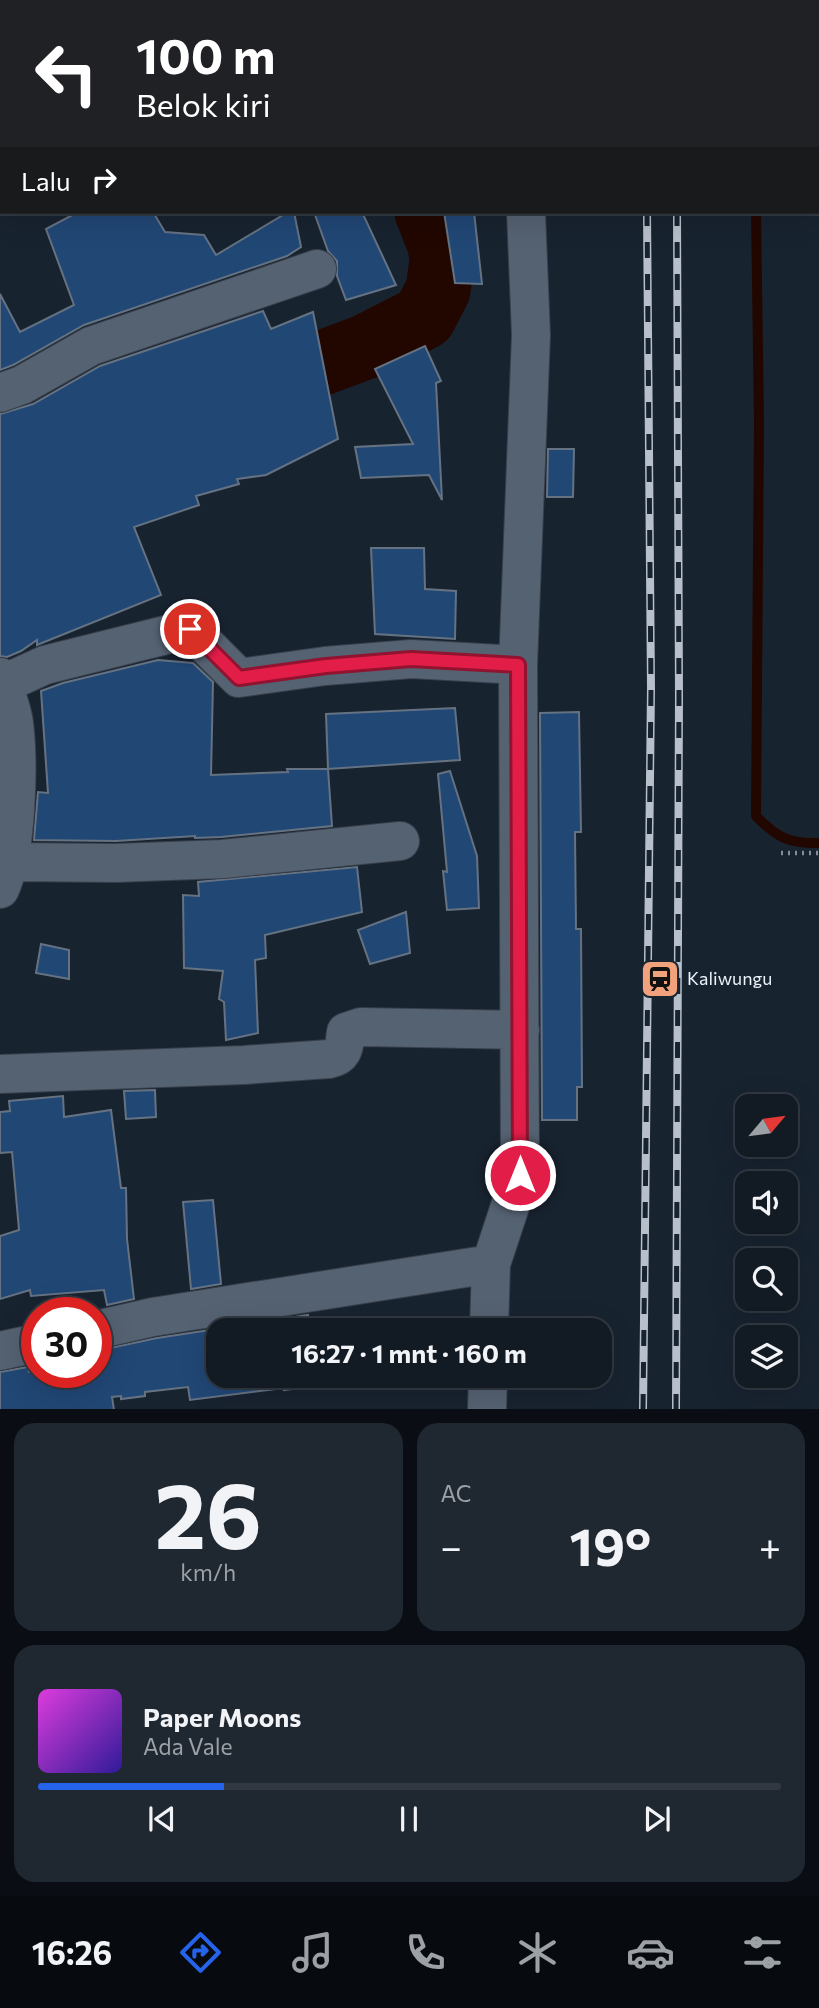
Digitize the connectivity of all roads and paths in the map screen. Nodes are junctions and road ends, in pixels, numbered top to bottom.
1 (526, 214) edge
2 (317, 269) dead end
3 (0, 393) edge
4 (518, 665) junction
5 (1, 680) edge
6 (400, 841) dead end
7 (780, 853) dead end
8 (819, 853) edge
9 (5, 876) edge
10 (520, 1030) junction
11 (0, 1074) edge
12 (491, 1264) junction
13 (489, 1318) edge
14 (112, 1326) edge
15 (21, 1347) edge
16 (0, 1352) edge
17 (488, 1388) edge
18 (487, 1409) edge

1 - 4 street
2 - 3 street
4 - 5 street
4 - 10 street
5 - 9 street
6 - 9 street
7 - 8 path
10 - 11 street
10 - 12 street
12 - 13 street
12 - 14 street
15 - 16 street
17 - 18 street

